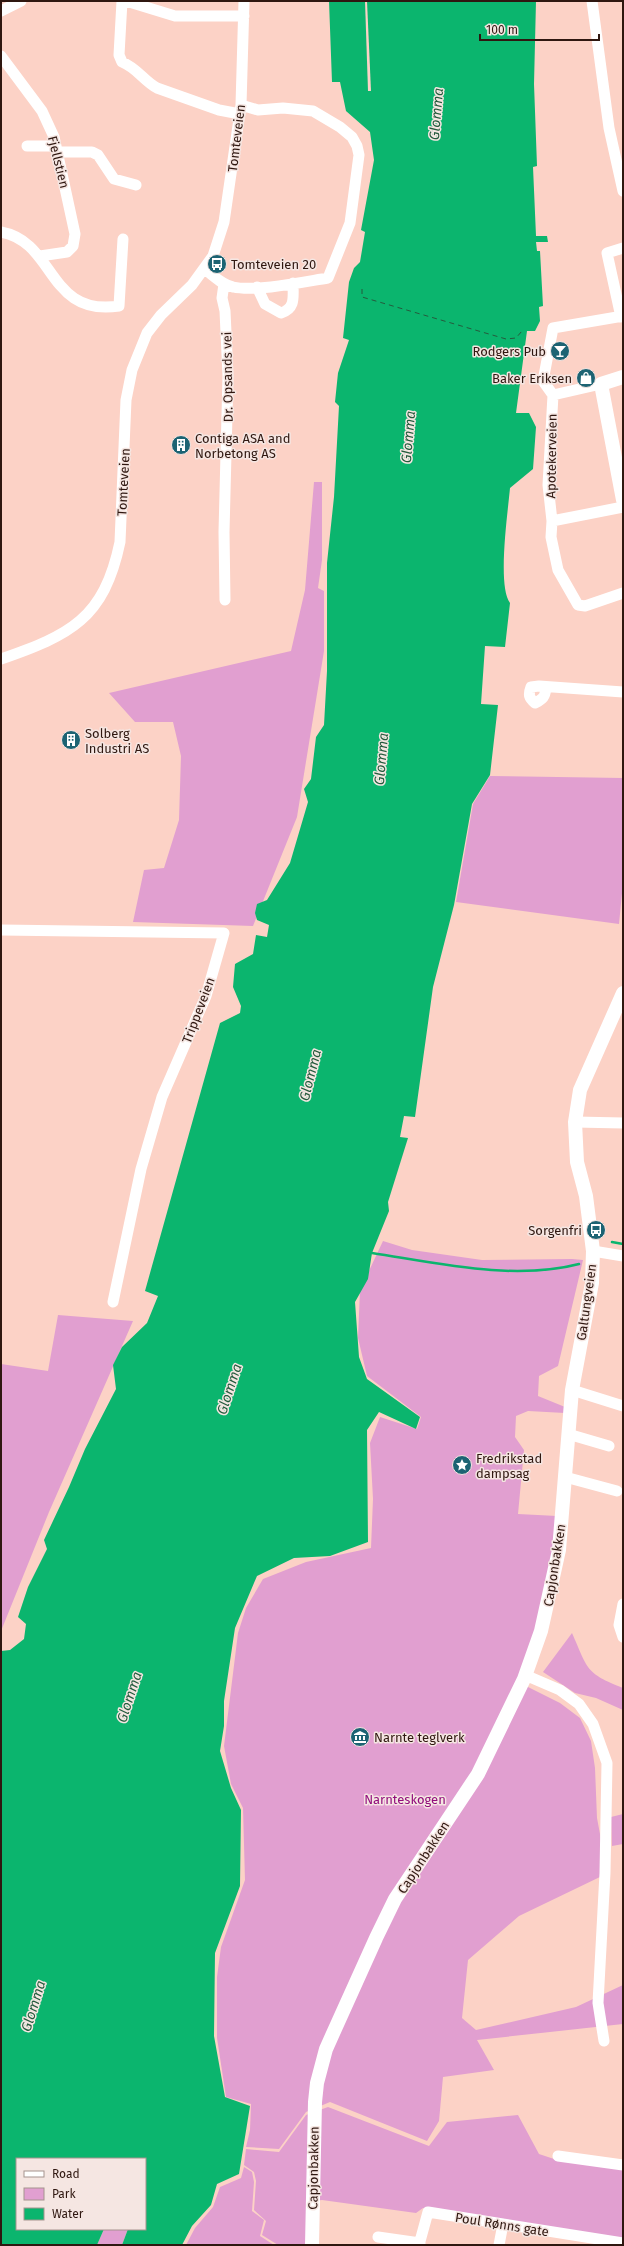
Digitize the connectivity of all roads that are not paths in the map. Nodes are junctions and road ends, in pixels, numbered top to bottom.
1 (21, 1) edge
2 (122, 1) edge
3 (126, 1) edge
4 (244, 1) edge
5 (592, 1) edge
6 (1, 11) edge
7 (244, 16) junction
8 (1, 56) edge
9 (240, 109) junction
10 (27, 146) dead end
11 (56, 149) junction
12 (136, 185) dead end
13 (623, 191) edge
14 (1, 232) edge
15 (123, 239) dead end
16 (623, 248) edge
17 (40, 256) junction
18 (204, 269) junction
19 (293, 283) junction
20 (224, 284) junction
21 (257, 287) junction
22 (622, 317) edge
23 (623, 377) edge
24 (601, 384) junction
25 (553, 396) junction
26 (623, 500) edge
27 (623, 507) edge
28 (552, 520) junction
29 (623, 592) edge
30 (225, 600) dead end
31 (1, 659) edge
32 (546, 688) dead end
33 (623, 692) edge
34 (1, 930) edge
35 (623, 992) edge
36 (575, 1122) junction
37 (623, 1123) edge
38 (593, 1250) junction
39 (623, 1256) edge
40 (113, 1302) dead end
41 (572, 1390) junction
42 (623, 1406) edge
43 (568, 1434) junction
44 (609, 1446) dead end
45 (565, 1477) junction
46 (617, 1491) dead end
47 (623, 1604) edge
48 (623, 1637) edge
49 (525, 1676) junction
50 (604, 2041) dead end
51 (558, 2156) dead end
52 (623, 2165) edge
53 (503, 2224) junction
54 (378, 2237) dead end
55 (623, 2243) edge
56 (419, 2244) edge
57 (312, 2245) edge
58 (499, 2245) edge

1 - 6 street
2 - 9 street
3 - 7 street
4 - 7 street, Tomteveien
5 - 13 street
7 - 9 street, Tomteveien
8 - 11 street, Fjellstien
9 - 18 street, Tomteveien
9 - 19 street
10 - 11 street
11 - 12 street
11 - 17 street, Fjellstien
14 - 17 street
15 - 17 street
16 - 22 street
18 - 20 street
18 - 31 street, Tomteveien
19 - 21 street
19 - 21 street
20 - 21 street
20 - 30 street, Dr. Opsands vei
22 - 25 street, Apotekerveien
23 - 24 main road
24 - 25 street
24 - 26 main road
25 - 28 street, Apotekerveien
27 - 28 street
28 - 29 street, Apotekerveien
32 - 33 street
34 - 40 street, Trippeveien
35 - 36 main road, Galtungveien
36 - 37 street
36 - 38 main road, Galtungveien
38 - 39 street
38 - 41 main road, Galtungveien
41 - 42 street
41 - 43 main road, Galtungveien
43 - 44 street
43 - 45 main road, Galtungveien
45 - 46 street
45 - 49 main road, Capjonbakken
47 - 48 street
49 - 50 street
49 - 57 main road, Capjonbakken
51 - 52 street
53 - 55 street, Poul Rønns gate
53 - 56 street, Poul Rønns gate
53 - 58 street
54 - 56 street

